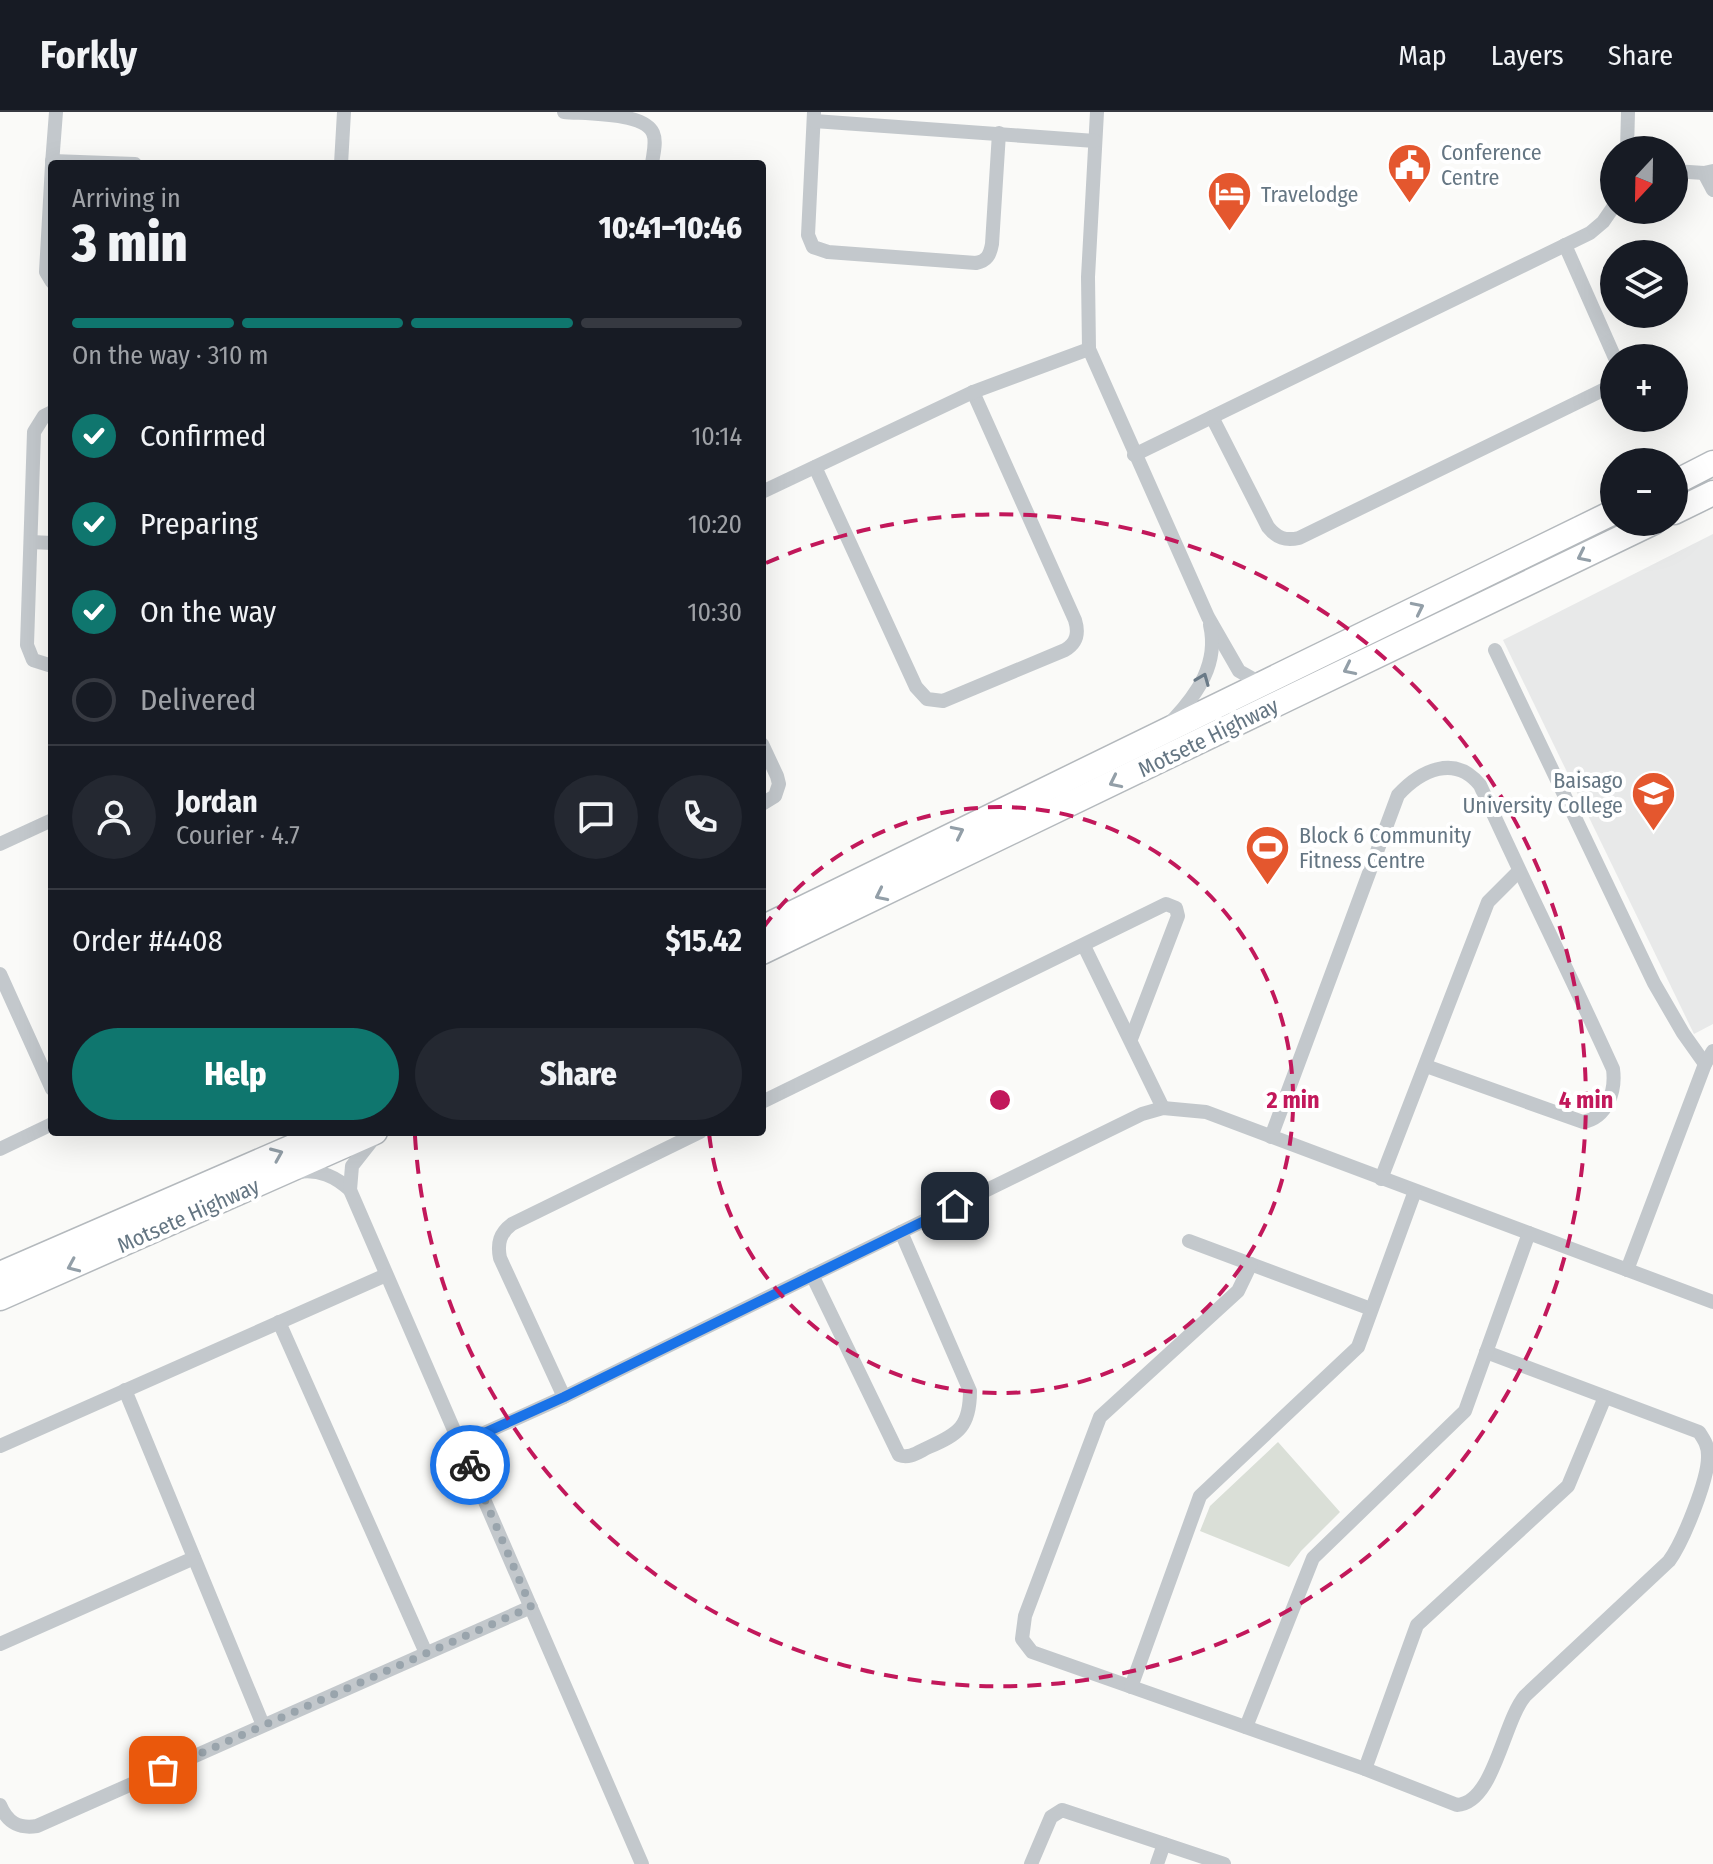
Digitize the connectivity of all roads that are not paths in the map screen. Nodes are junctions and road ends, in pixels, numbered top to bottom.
1 (56, 112) edge
2 (344, 112) edge
3 (564, 112) edge
4 (1097, 112) edge
5 (1628, 112) edge
6 (814, 116) edge
7 (999, 133) junction
8 (1627, 136) edge
9 (1095, 141) junction
10 (52, 160) edge
11 (341, 160) edge
12 (652, 160) edge
13 (1688, 171) edge
14 (1709, 172) edge
15 (1713, 190) edge
16 (1601, 224) edge
17 (48, 236) edge
18 (1565, 245) junction
19 (48, 275) edge
20 (1609, 344) edge
21 (1089, 349) junction
22 (1600, 391) edge
23 (973, 392) junction
24 (48, 414) edge
25 (1212, 417) junction
26 (1134, 455) junction
27 (1713, 463) edge
28 (815, 467) junction
29 (1688, 476) edge
30 (766, 490) edge
31 (1713, 493) edge
32 (1688, 505) edge
33 (1600, 519) edge
34 (1625, 536) edge
35 (31, 542) junction
36 (48, 543) edge
37 (1208, 617) junction
38 (1495, 650) dead end
39 (48, 665) edge
40 (1271, 680) junction
41 (1165, 730) junction
42 (766, 753) edge
43 (766, 802) edge
44 (48, 822) edge
45 (0, 844) edge
46 (1519, 871) junction
47 (766, 926) edge
48 (1084, 946) junction
49 (766, 950) edge
50 (0, 974) edge
51 (1131, 1039) junction
52 (1709, 1058) edge
53 (1426, 1066) junction
54 (48, 1080) edge
55 (766, 1100) edge
56 (1163, 1108) junction
57 (48, 1126) edge
58 (318, 1136) edge
59 (369, 1136) edge
60 (375, 1136) edge
61 (692, 1136) edge
62 (1271, 1137) junction
63 (0, 1149) edge
64 (281, 1174) junction
65 (1381, 1179) junction
66 (350, 1190) junction
67 (1415, 1191) junction
68 (901, 1232) junction
69 (1529, 1233) junction
70 (1189, 1241) dead end
71 (1251, 1264) junction
72 (1627, 1270) junction
73 (0, 1274) edge
74 (386, 1275) junction
75 (812, 1275) junction
76 (0, 1298) edge
77 (1713, 1302) edge
78 (1371, 1309) junction
79 (279, 1322) junction
80 (1486, 1352) junction
81 (125, 1390) junction
82 (564, 1397) junction
83 (1605, 1397) junction
84 (460, 1444) junction
85 (0, 1446) edge
86 (194, 1558) junction
87 (531, 1607) junction
88 (0, 1644) edge
89 (426, 1653) junction
90 (1131, 1687) junction
91 (263, 1725) junction
92 (1246, 1727) junction
93 (1365, 1769) junction
94 (0, 1805) edge
95 (1164, 1844) junction
96 (642, 1864) edge
97 (1031, 1864) edge
98 (1157, 1864) edge
99 (1224, 1864) edge

1 - 10 street
2 - 11 street
3 - 12 street
4 - 9 street
5 - 8 street
6 - 7 street
6 - 7 street
7 - 9 street
9 - 21 street
13 - 14 street
14 - 15 street
16 - 18 street
17 - 19 street
18 - 20 street
18 - 25 street
21 - 23 street
21 - 26 street
22 - 25 street
23 - 28 street
23 - 28 street
24 - 35 street
25 - 26 street
26 - 37 street
27 - 29 highway
28 - 30 street
31 - 32 highway
40 -> 33 highway, Motsete Highway
34 -> 49 highway, Motsete Highway
35 - 36 street
35 - 39 street
37 - 40 street
41 -> 37 street
38 - 52 street
40 - 41 highway, Motsete Highway
47 -> 41 highway, Motsete Highway
42 - 43 street
44 - 45 street
46 - 53 street
46 - 53 street
46 - 62 street
48 - 51 street
48 - 51 street
48 - 55 street
50 - 54 street
51 - 56 street
52 - 72 street
53 - 65 street
56 - 62 street
56 - 68 street
57 - 63 street
73 -> 58 highway, Motsete Highway
59 - 64 highway, Motsete Highway
60 - 66 street
61 - 82 street
62 - 65 street
64 - 66 street
64 -> 76 highway, Motsete Highway
65 - 67 street
66 - 74 street
67 - 69 street
67 - 78 street
68 - 75 street
68 - 75 street
69 - 72 street
69 - 80 street
70 - 71 street
71 - 78 street
71 - 90 street
72 - 77 street
74 - 79 street
74 - 84 street
75 - 82 street
78 - 90 street
79 - 81 street
79 - 89 street
80 - 83 street
80 - 92 street
81 - 85 street
81 - 86 street
82 - 84 street
83 - 93 street
83 - 93 street
84 - 87 street
86 - 88 street
86 - 91 street
87 - 89 street
87 - 96 street
89 - 91 street
90 - 92 street
91 - 94 street
92 - 93 street
95 - 97 street
95 - 98 street
95 - 99 street

